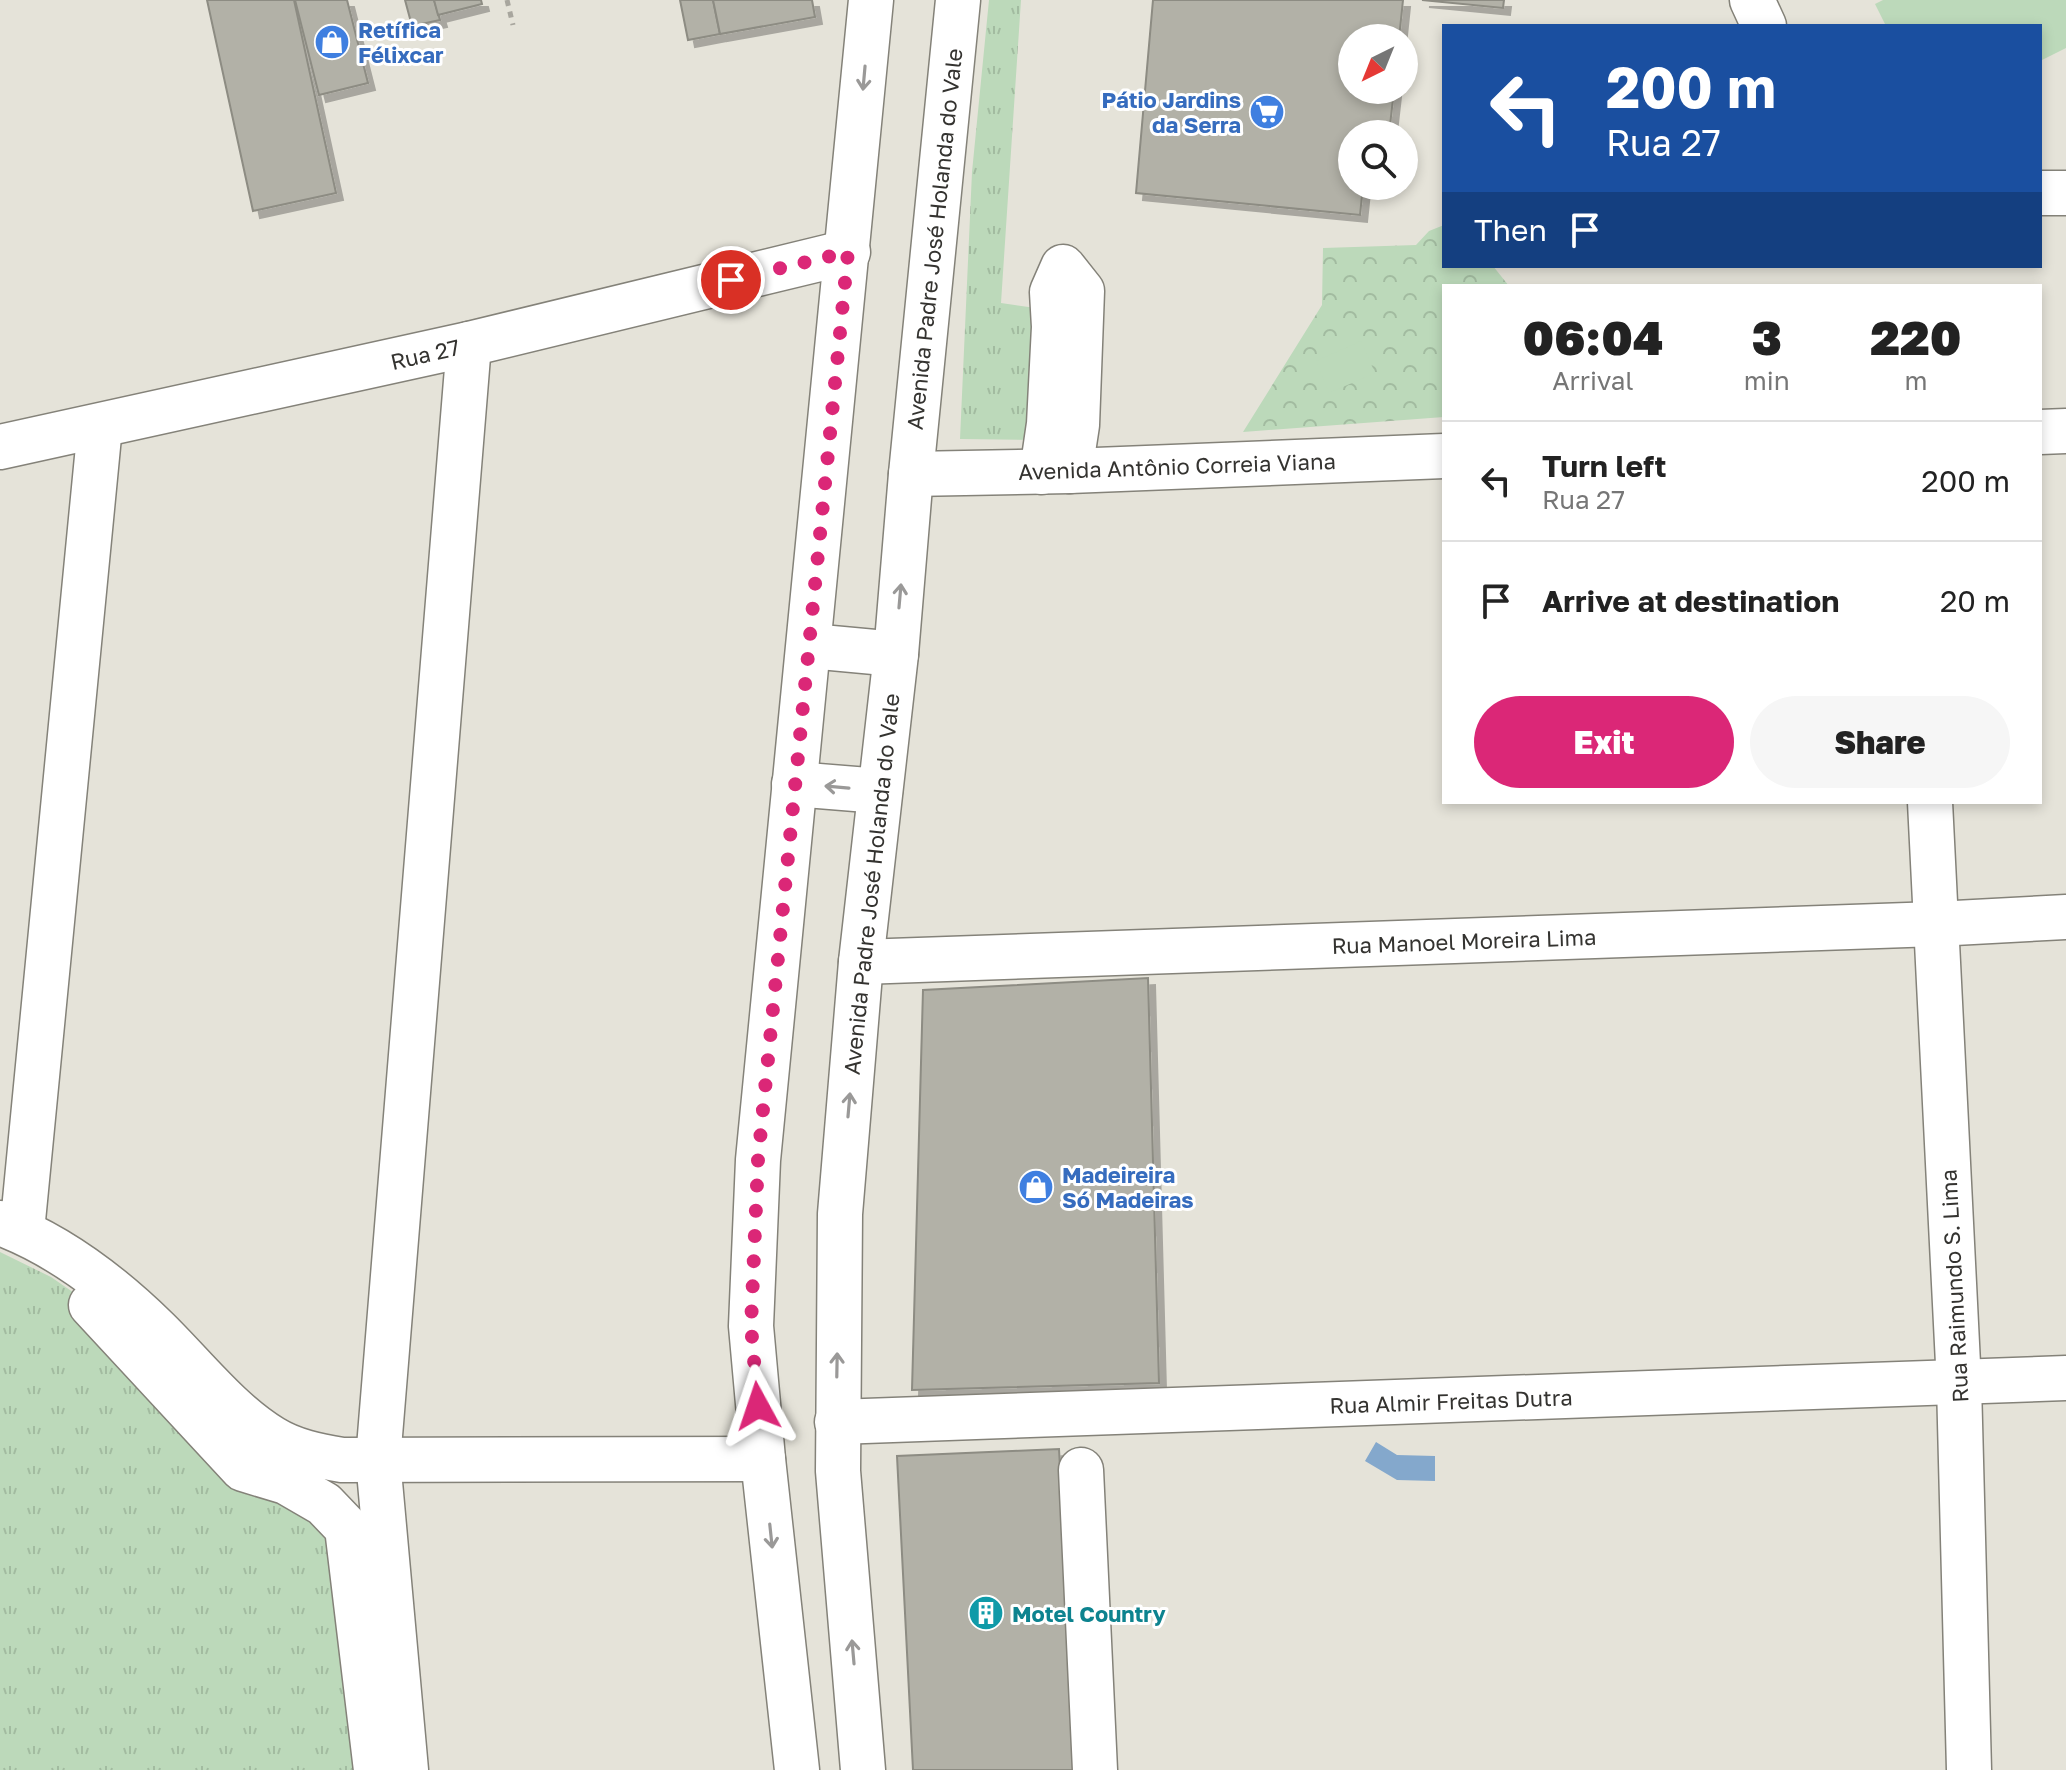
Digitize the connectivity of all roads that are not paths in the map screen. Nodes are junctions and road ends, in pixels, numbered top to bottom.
1 (871, 0) edge
2 (958, 0) edge
3 (1752, 0) edge
4 (1763, 24) edge
5 (2042, 193) edge
6 (2066, 193) edge
7 (848, 252) junction
8 (469, 344) junction
9 (100, 426) junction
10 (2066, 431) edge
11 (2042, 432) edge
12 (0, 447) edge
13 (1442, 456) edge
14 (911, 474) junction
15 (810, 646) junction
16 (896, 654) junction
17 (794, 784) junction
18 (880, 791) junction
19 (1930, 804) edge
20 (2066, 917) edge
21 (1936, 924) junction
22 (861, 962) junction
23 (7, 1235) edge
24 (2066, 1378) edge
25 (1959, 1384) junction
26 (837, 1422) junction
27 (763, 1459) junction
28 (378, 1460) junction
29 (1081, 1470) dead end
30 (376, 1770) edge
31 (406, 1770) edge
32 (797, 1770) edge
33 (863, 1770) edge
34 (1095, 1770) edge
35 (1969, 1770) edge

1 -> 7 street
2 - 14 street, Avenida Padre José Holanda do Vale
3 - 4 street
5 - 6 street
7 - 8 street, Rua 27
7 - 15 street
8 - 9 street, Rua 27
8 - 28 street
9 - 12 street, Rua 27
9 - 23 street
10 - 11 street
13 - 14 street, Avenida Antônio Correia Viana
16 -> 14 street, Avenida Padre José Holanda do Vale
15 - 16 street
15 - 17 street
16 - 18 street, Avenida Padre José Holanda do Vale
18 -> 17 street
17 - 27 street
18 - 22 street, Avenida Padre José Holanda do Vale
19 - 21 street, Rua Raimundo S. Lima
20 - 21 street, Rua Manoel Moreira Lima
21 - 22 street, Rua Manoel Moreira Lima
21 - 25 street, Rua Raimundo S. Lima
26 -> 22 street, Avenida Padre José Holanda do Vale
23 - 28 street
23 - 30 street
24 - 25 street, Rua Almir Freitas Dutra
25 - 26 street, Rua Almir Freitas Dutra
25 - 35 street, Rua Raimundo S. Lima
33 -> 26 street, Avenida Padre José Holanda do Vale
27 - 28 street
27 -> 32 street
28 - 31 street
29 - 34 street

